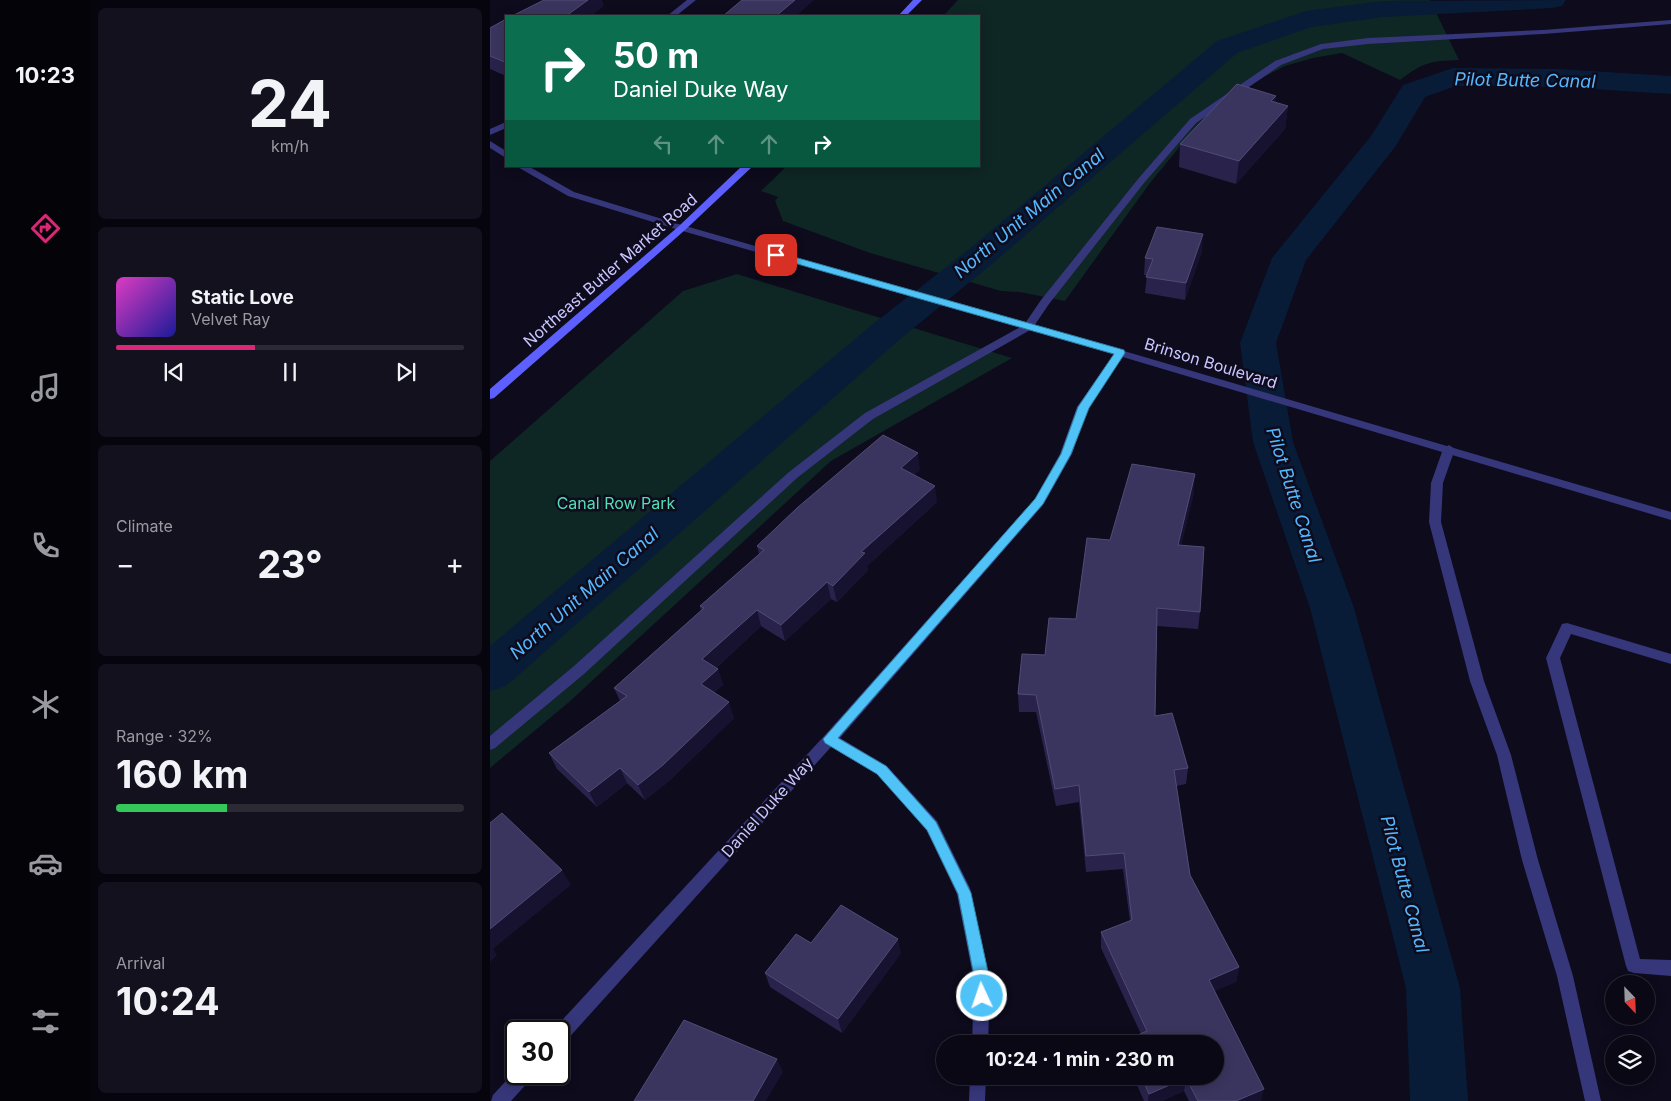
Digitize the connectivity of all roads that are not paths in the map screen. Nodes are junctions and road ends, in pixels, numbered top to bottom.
1 (692, 0) edge
2 (918, 0) edge
3 (671, 15) edge
4 (903, 15) edge
5 (1671, 22) edge
6 (505, 124) edge
7 (490, 132) edge
8 (490, 144) edge
9 (505, 155) edge
10 (523, 167) edge
11 (747, 167) edge
12 (682, 228) junction
13 (1028, 327) junction
14 (1120, 353) junction
15 (490, 395) edge
16 (1450, 449) junction
17 (1671, 516) edge
18 (1671, 659) edge
19 (830, 739) junction
20 (490, 744) edge
21 (1671, 968) edge
22 (570, 1024) edge
23 (980, 1035) edge
24 (514, 1085) edge
25 (978, 1085) edge
26 (499, 1101) edge
27 (977, 1101) edge
28 (1593, 1101) edge

1 - 3 street
2 - 4 main road
5 - 13 street
6 - 7 street
8 - 9 street
10 - 12 street, Brinson Boulevard
11 - 12 main road, Northeast Butler Market Road
12 - 13 street, Brinson Boulevard
12 - 15 main road, Northeast Butler Market Road
13 - 14 street, Brinson Boulevard
13 - 20 street
14 - 16 street, Brinson Boulevard
14 - 19 street, Daniel Duke Way
16 - 17 street, Brinson Boulevard
16 - 28 street
18 - 21 street
19 - 22 street, Daniel Duke Way
19 - 23 street
24 - 26 street
25 - 27 street

